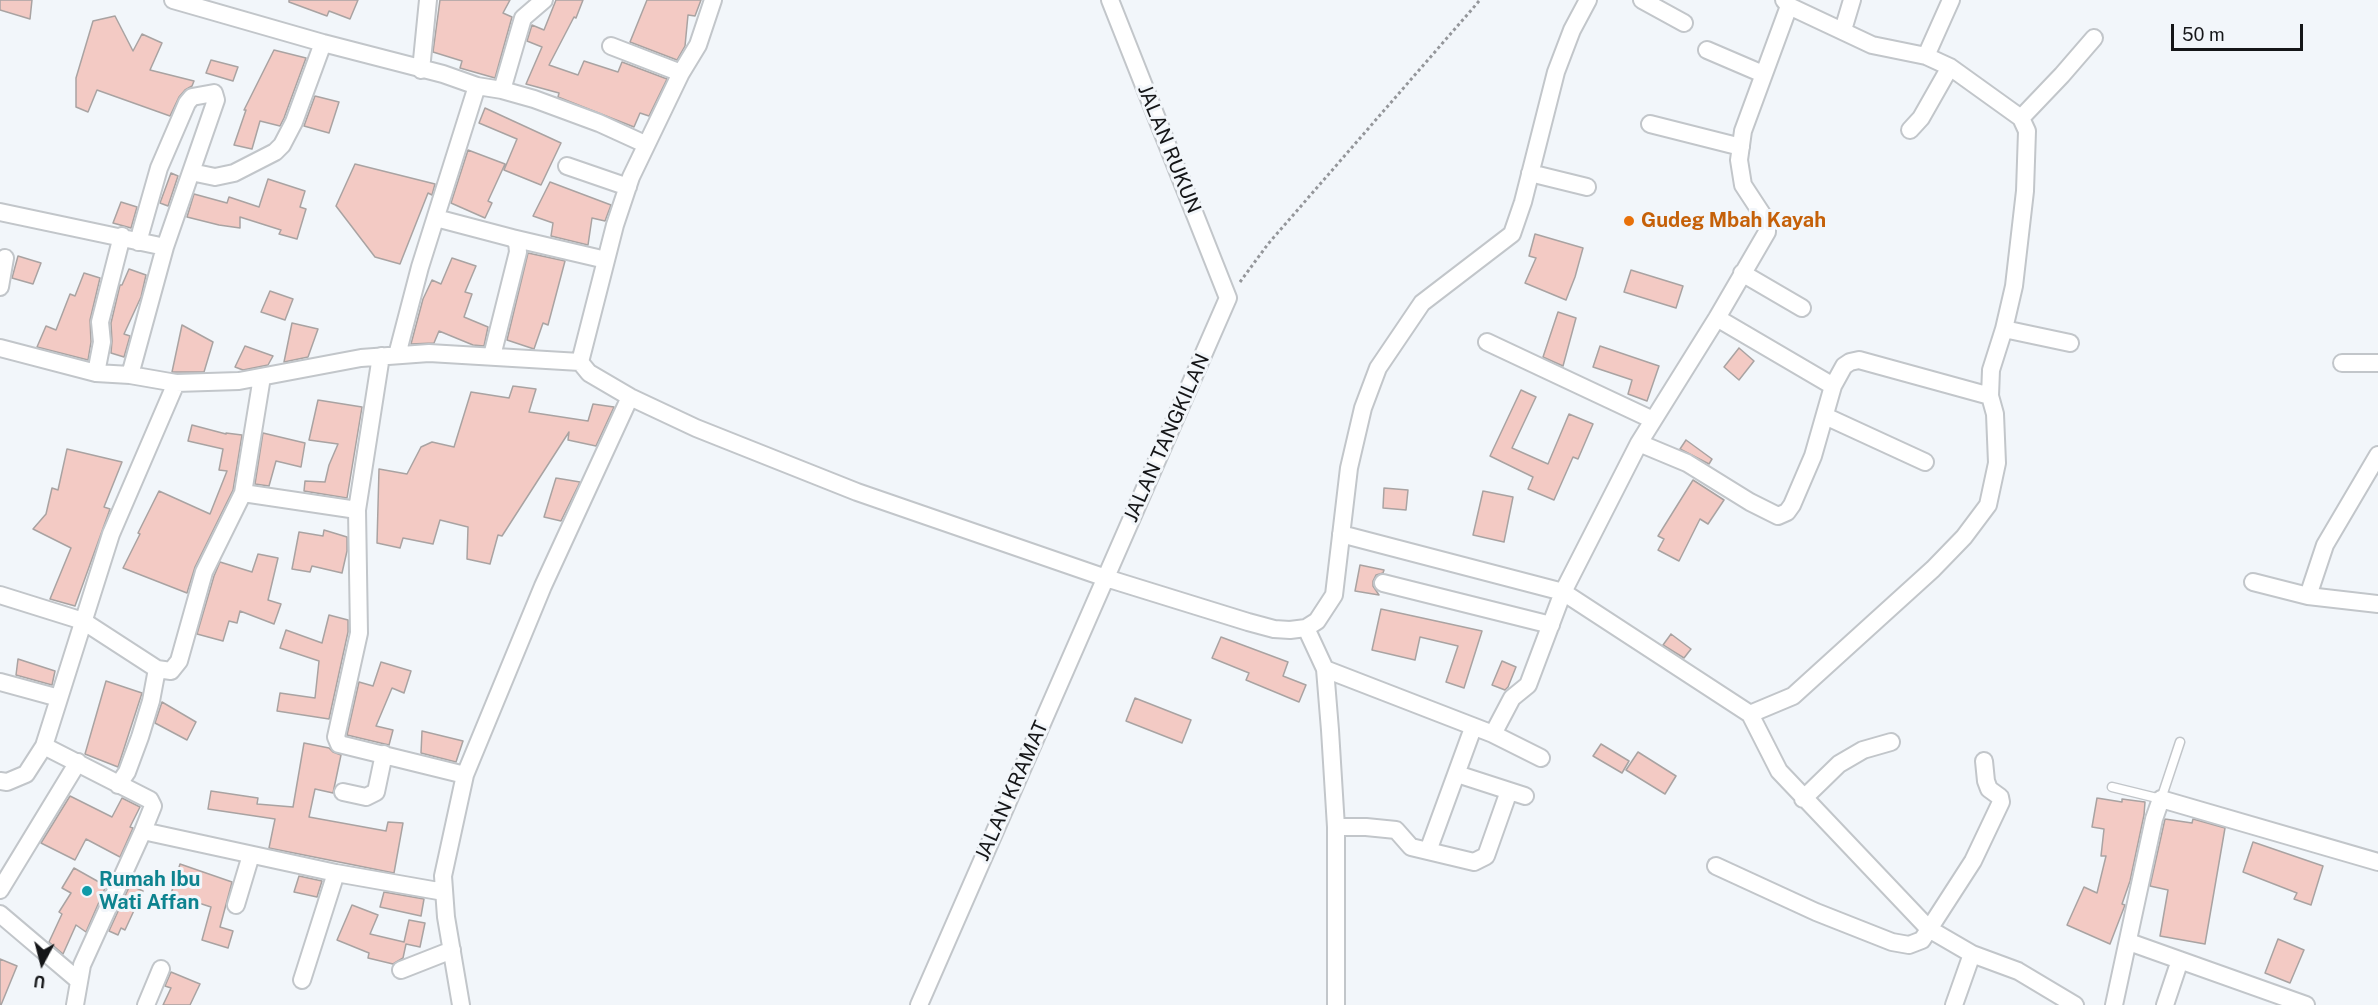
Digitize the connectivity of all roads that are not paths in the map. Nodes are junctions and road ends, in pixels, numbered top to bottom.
1 (174, 0) edge
2 (428, 0) edge
3 (544, 0) edge
4 (713, 0) edge
5 (1110, 0) edge
6 (1588, 0) edge
7 (1642, 0) edge
8 (1852, 0) edge
9 (1951, 0) edge
10 (1786, 3) edge
11 (1684, 23) dead end
12 (1843, 30) junction
13 (2094, 38) dead end
14 (323, 43) junction
15 (611, 46) dead end
16 (1707, 50) dead end
17 (1926, 56) junction
18 (1950, 67) junction
19 (421, 70) junction
20 (681, 73) junction
21 (1763, 74) junction
22 (477, 86) junction
23 (502, 90) junction
24 (2021, 118) junction
25 (1650, 124) dead end
26 (1910, 130) dead end
27 (645, 144) junction
28 (1741, 147) junction
29 (567, 166) dead end
30 (191, 172) junction
31 (1530, 173) junction
32 (628, 187) junction
33 (1587, 187) dead end
34 (0, 213) edge
35 (436, 218) junction
36 (512, 238) junction
37 (130, 239) junction
38 (165, 247) junction
39 (5, 258) dead end
40 (606, 260) junction
41 (1742, 273) junction
42 (0, 287) edge
43 (1228, 298) joint
44 (1802, 308) dead end
45 (1717, 318) junction
46 (2004, 329) junction
47 (1487, 342) dead end
48 (2070, 343) dead end
49 (0, 348) edge
50 (389, 356) junction
51 (492, 356) junction
52 (580, 362) junction
53 (2342, 363) dead end
54 (2378, 363) edge
55 (96, 373) junction
56 (130, 375) junction
57 (262, 377) junction
58 (176, 383) junction
59 (1833, 386) junction
60 (1990, 396) junction
61 (630, 397) junction
62 (1826, 416) junction
63 (1653, 420) junction
64 (1639, 443) junction
65 (2378, 455) edge
66 (1925, 462) dead end
67 (243, 493) junction
68 (357, 510) junction
69 (1341, 534) junction
70 (1106, 578) junction
71 (2253, 582) dead end
72 (1383, 583) dead end
73 (1563, 592) junction
74 (0, 595) edge
75 (2308, 596) junction
76 (2378, 604) edge
77 (83, 621) junction
78 (1551, 625) junction
79 (1306, 628) junction
80 (157, 669) junction
81 (1325, 669) junction
82 (0, 682) edge
83 (59, 698) junction
84 (1750, 714) junction
85 (1473, 728) junction
86 (1493, 734) junction
87 (1891, 742) dead end
88 (2180, 742) dead end
89 (44, 746) junction
90 (384, 754) junction
91 (1541, 758) dead end
92 (1984, 761) dead end
93 (78, 762) junction
94 (1457, 774) junction
95 (465, 775) junction
96 (0, 781) edge
97 (118, 784) junction
98 (2112, 787) dead end
99 (343, 792) dead end
100 (1803, 799) junction
101 (2161, 799) junction
102 (1336, 827) junction
103 (143, 831) junction
104 (1428, 850) junction
105 (251, 855) junction
106 (2378, 862) edge
107 (1716, 866) dead end
108 (336, 873) junction
109 (0, 890) edge
110 (444, 892) junction
111 (236, 905) dead end
112 (0, 914) edge
113 (1929, 929) junction
114 (2129, 942) junction
115 (452, 950) junction
116 (1972, 954) junction
117 (2180, 960) junction
118 (161, 969) dead end
119 (401, 970) dead end
120 (302, 980) dead end
121 (79, 981) junction
122 (75, 1005) edge
123 (146, 1005) edge
124 (461, 1005) edge
125 (919, 1005) edge
126 (1336, 1005) edge
127 (1954, 1005) edge
128 (2075, 1005) edge
129 (2114, 1005) edge
130 (2165, 1005) edge
131 (2306, 1005) edge

1 - 14 street
2 - 19 street
3 - 23 street
4 - 20 street
5 - 43 street, JALAN RUKUN
6 - 31 street
7 - 11 street
8 - 12 street
9 - 17 street
10 - 12 street
10 - 21 street
12 - 17 street
13 - 24 street
14 - 19 street
14 - 30 street
15 - 20 street
16 - 21 street
17 - 18 street
18 - 24 street
18 - 26 street
19 - 22 street
20 - 27 street
21 - 28 street
22 - 23 street
22 - 35 street
23 - 27 street
24 - 46 street
25 - 28 street
27 - 32 street
28 - 41 street
29 - 32 street
30 - 37 street
30 - 38 street
31 - 33 street
31 - 69 street
32 - 40 street
34 - 37 street
35 - 36 street
35 - 50 street
36 - 40 street
36 - 51 street
37 - 38 street
37 - 55 street
38 - 56 street
39 - 42 street
40 - 52 street
41 - 44 street
41 - 45 street
43 - 70 street, JALAN TANGKILAN
45 - 59 street
45 - 63 street
46 - 48 street
46 - 60 street
47 - 63 street
49 - 55 street
50 - 51 street
50 - 57 street
50 - 68 street
51 - 52 street
52 - 61 street
53 - 54 street
55 - 56 street
56 - 58 street
57 - 58 street
57 - 67 street
58 - 77 street
59 - 60 street
59 - 62 street
60 - 84 street
61 - 70 street
61 - 95 street
62 - 64 street
62 - 66 street
63 - 64 street
64 - 73 street
65 - 75 street
67 - 68 street
67 - 80 street
68 - 90 street
69 - 73 street
69 - 79 street
70 - 79 street
70 - 125 street, JALAN KRAMAT
71 - 75 street
72 - 78 street
73 - 78 street
73 - 84 street
74 - 77 street
75 - 76 street
77 - 80 street
77 - 83 street
78 - 86 street
79 - 81 street
80 - 97 street
81 - 85 street
81 - 102 street
82 - 83 street
83 - 89 street
84 - 100 street
85 - 86 street
85 - 94 street
86 - 91 street
87 - 100 street
88 - 101 lane
89 - 93 street
89 - 96 street
90 - 95 street
90 - 99 street
92 - 113 street
93 - 97 street
93 - 109 street
94 - 104 street
94 - 104 street
95 - 110 street
97 - 103 street
98 - 101 lane
100 - 113 street
101 - 106 street
101 - 114 street
102 - 104 street
102 - 126 street
103 - 105 street
103 - 121 street
105 - 108 street
105 - 111 street
107 - 113 street
108 - 110 street
108 - 120 street
110 - 115 street
112 - 121 street
113 - 116 street
114 - 117 street
114 - 129 street
115 - 119 street
115 - 124 street
116 - 127 street
116 - 128 street
117 - 130 street
117 - 131 street
118 - 123 street
121 - 122 street

